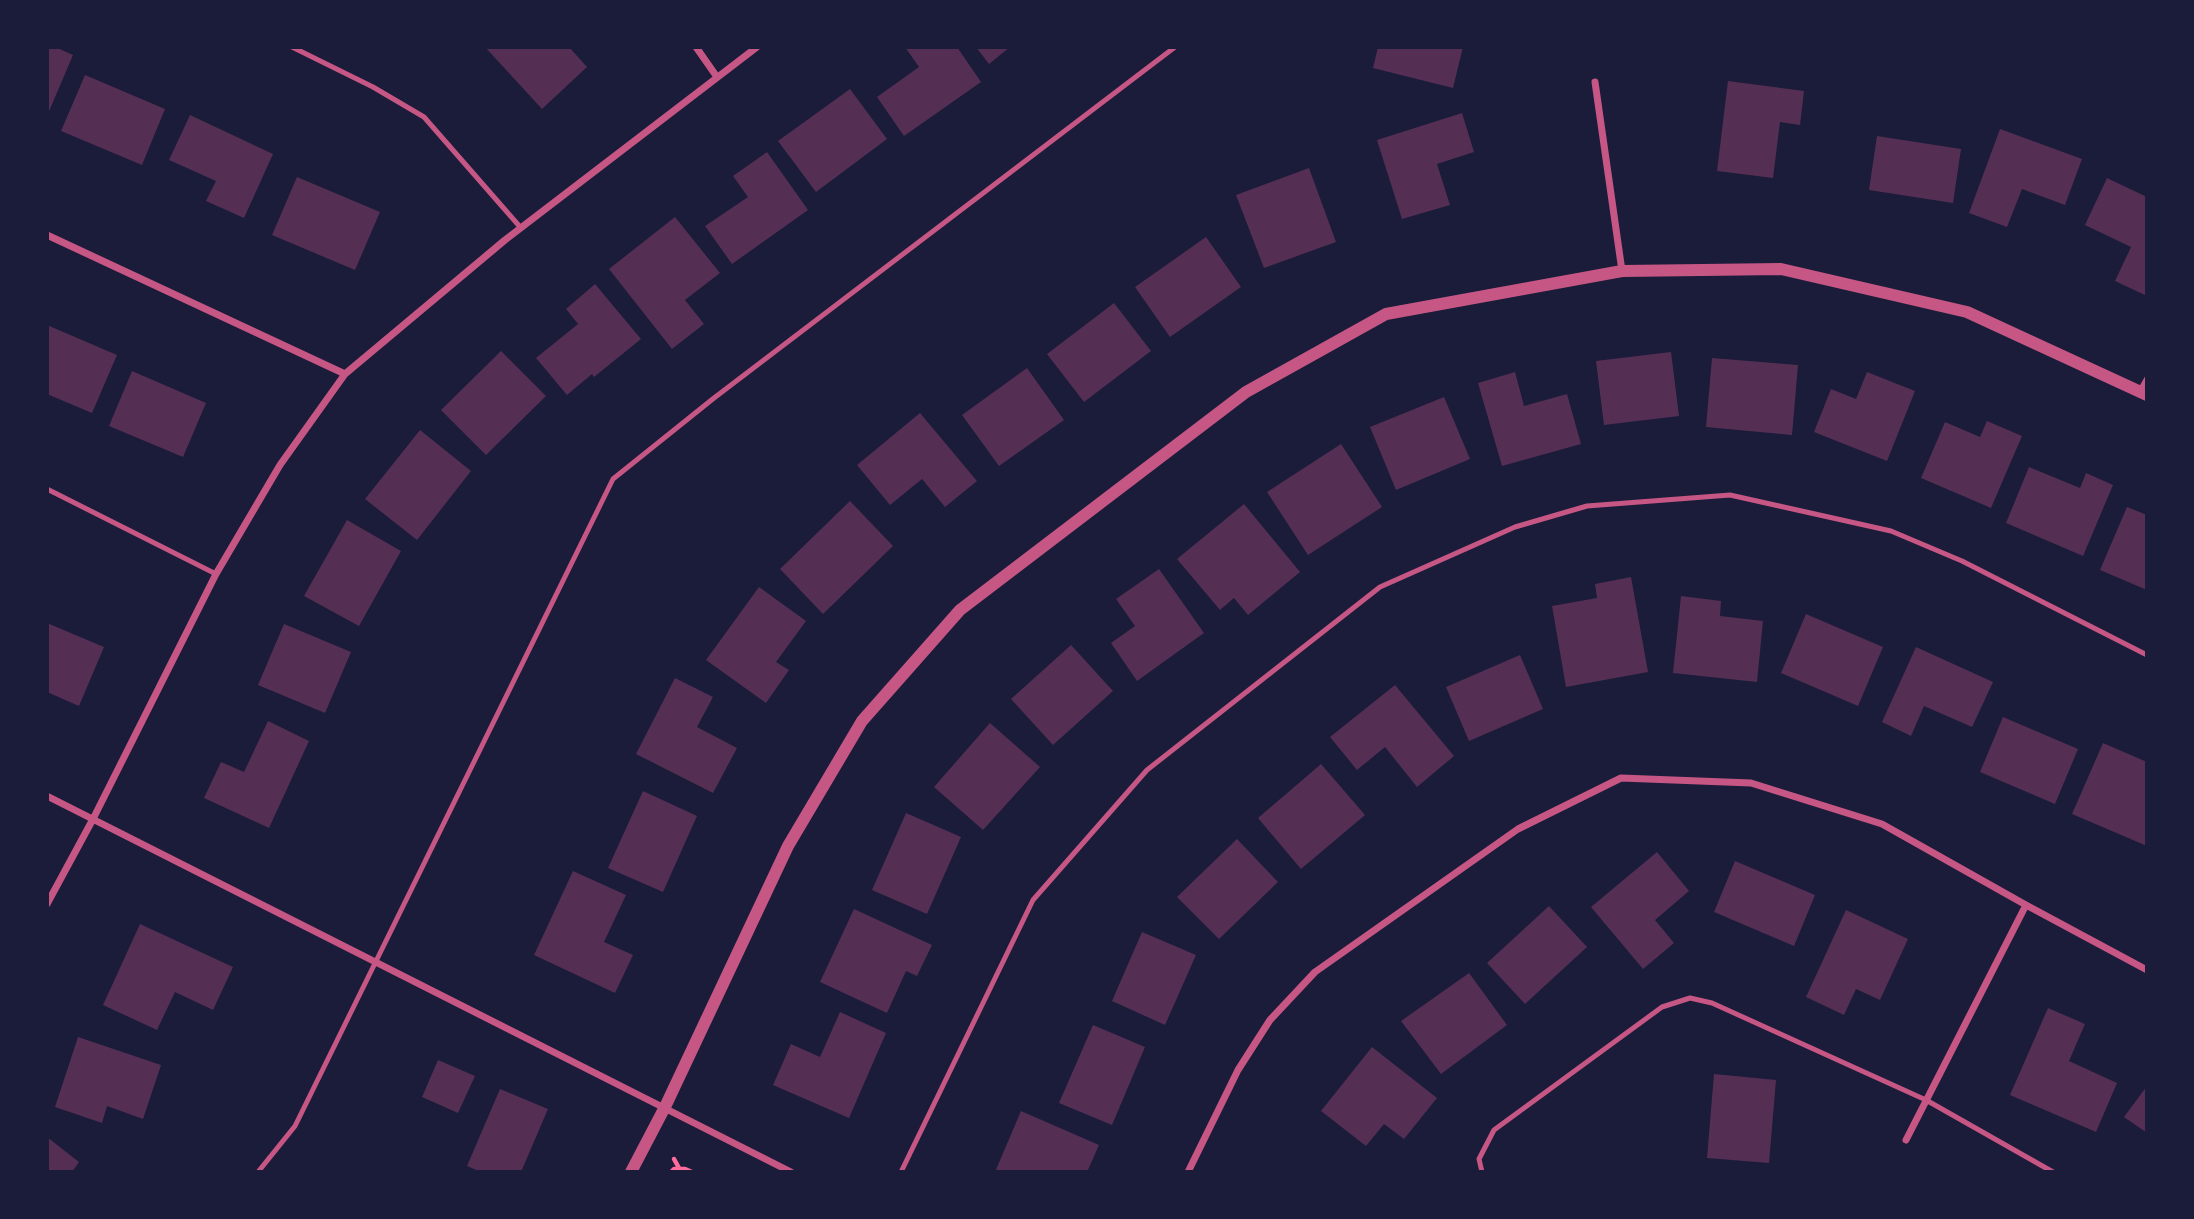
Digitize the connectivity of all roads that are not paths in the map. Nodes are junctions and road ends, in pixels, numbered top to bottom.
1 (292, 47) edge
2 (696, 47) edge
3 (757, 47) edge
4 (1175, 47) edge
5 (717, 77) junction
6 (1595, 82) dead end
7 (521, 228) junction
8 (47, 235) edge
9 (1622, 271) junction
10 (345, 374) junction
11 (2147, 378) edge
12 (2143, 393) edge
13 (47, 489) edge
14 (216, 574) junction
15 (2147, 655) edge
16 (47, 796) edge
17 (93, 819) junction
18 (47, 904) edge
19 (2026, 905) junction
20 (376, 962) junction
21 (2147, 970) edge
22 (1926, 1100) junction
23 (664, 1107) junction
24 (1906, 1140) dead end
25 (258, 1172) edge
26 (631, 1172) edge
27 (791, 1172) edge
28 (901, 1172) edge
29 (1188, 1172) edge
30 (1482, 1172) edge
31 (2053, 1172) edge

1 - 7 lane
2 - 5 street
3 - 5 street
4 - 20 lane
5 - 7 street
6 - 9 street
7 - 10 street
8 - 10 street
9 - 12 street
9 - 23 street
10 - 14 street
11 - 12 lane
13 - 14 lane
14 - 17 street
15 - 28 lane
16 - 17 street
17 - 18 street
17 - 20 street
19 - 21 street
19 - 22 street
19 - 29 street
20 - 23 street
20 - 25 lane
22 - 24 street
22 - 30 lane
22 - 31 lane
23 - 26 street
23 - 27 street

